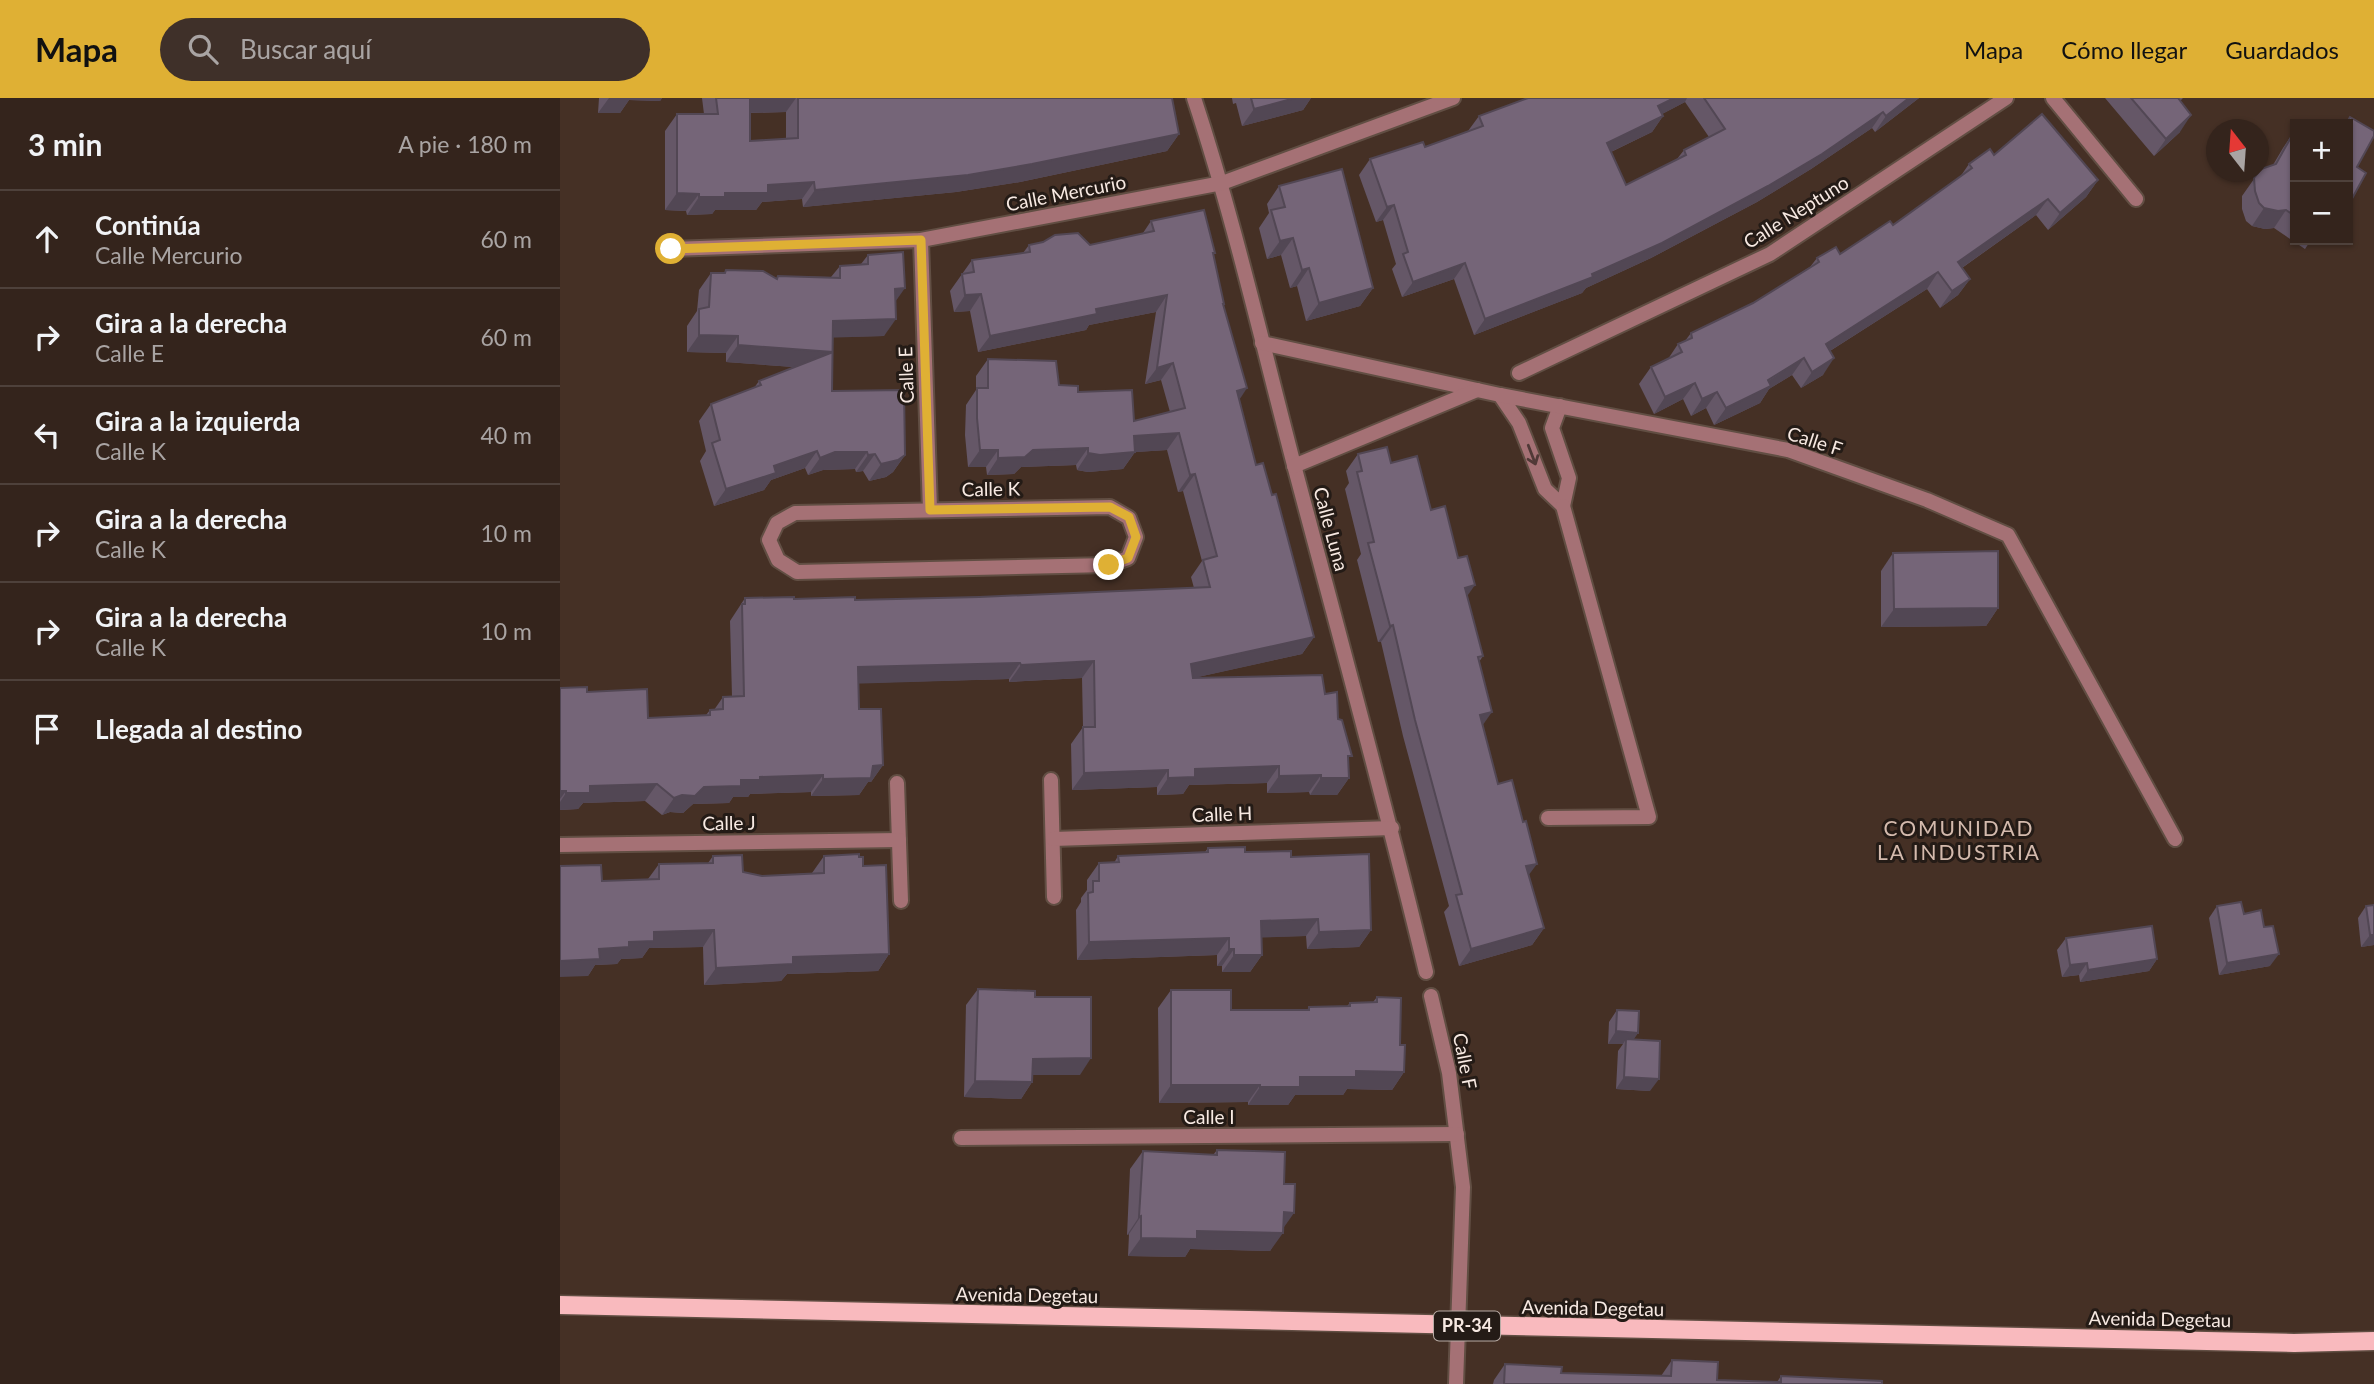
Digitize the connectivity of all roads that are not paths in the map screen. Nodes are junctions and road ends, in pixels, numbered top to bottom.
1 (1194, 98) edge
2 (1452, 98) edge
3 (2006, 98) edge
4 (2053, 98) edge
5 (1222, 183) junction
6 (2136, 199) dead end
7 (921, 240) junction
8 (671, 249) dead end
9 (1262, 343) junction
10 (1519, 373) dead end
11 (1477, 390) junction
12 (1500, 395) junction
13 (1559, 406) junction
14 (1294, 466) junction
15 (1563, 506) junction
16 (930, 510) junction
17 (1051, 780) dead end
18 (897, 783) dead end
19 (1548, 818) dead end
20 (1392, 828) junction
21 (1053, 839) junction
22 (2175, 839) dead end
23 (899, 840) junction
24 (560, 845) edge
25 (1054, 897) dead end
26 (901, 901) dead end
27 (1426, 972) dead end
28 (1431, 996) dead end
29 (1457, 1134) junction
30 (961, 1138) dead end
31 (560, 1305) edge
32 (1458, 1326) junction
33 (2374, 1341) edge
34 (1457, 1384) edge

1 - 5 street, Calle Luna
2 - 5 street, Calle Mercurio
3 - 10 street, Calle Neptuno
4 - 6 street
5 - 7 street, Calle Mercurio
5 - 9 street, Calle Luna
7 - 8 street, Calle Mercurio
7 - 16 street, Calle E
9 - 11 street, Calle F
9 - 14 street, Calle Luna
11 - 12 street, Calle F
11 - 14 street
12 - 13 street, Calle F
12 -> 15 street
13 - 15 street
13 - 22 street, Calle F
14 - 20 street, Calle Luna
15 - 19 street
16 - 16 street, Calle K
17 - 21 street
18 - 23 street
20 - 21 street, Calle H
20 - 27 street, Calle Luna
21 - 25 street
23 - 24 street, Calle J
23 - 26 street
28 - 29 street, Calle F
29 - 30 street, Calle I
29 - 32 street, Calle F
31 - 32 main road, Avenida Degetau / PR-34
32 - 33 main road, Avenida Degetau / PR-34
32 - 34 street, Calle F

